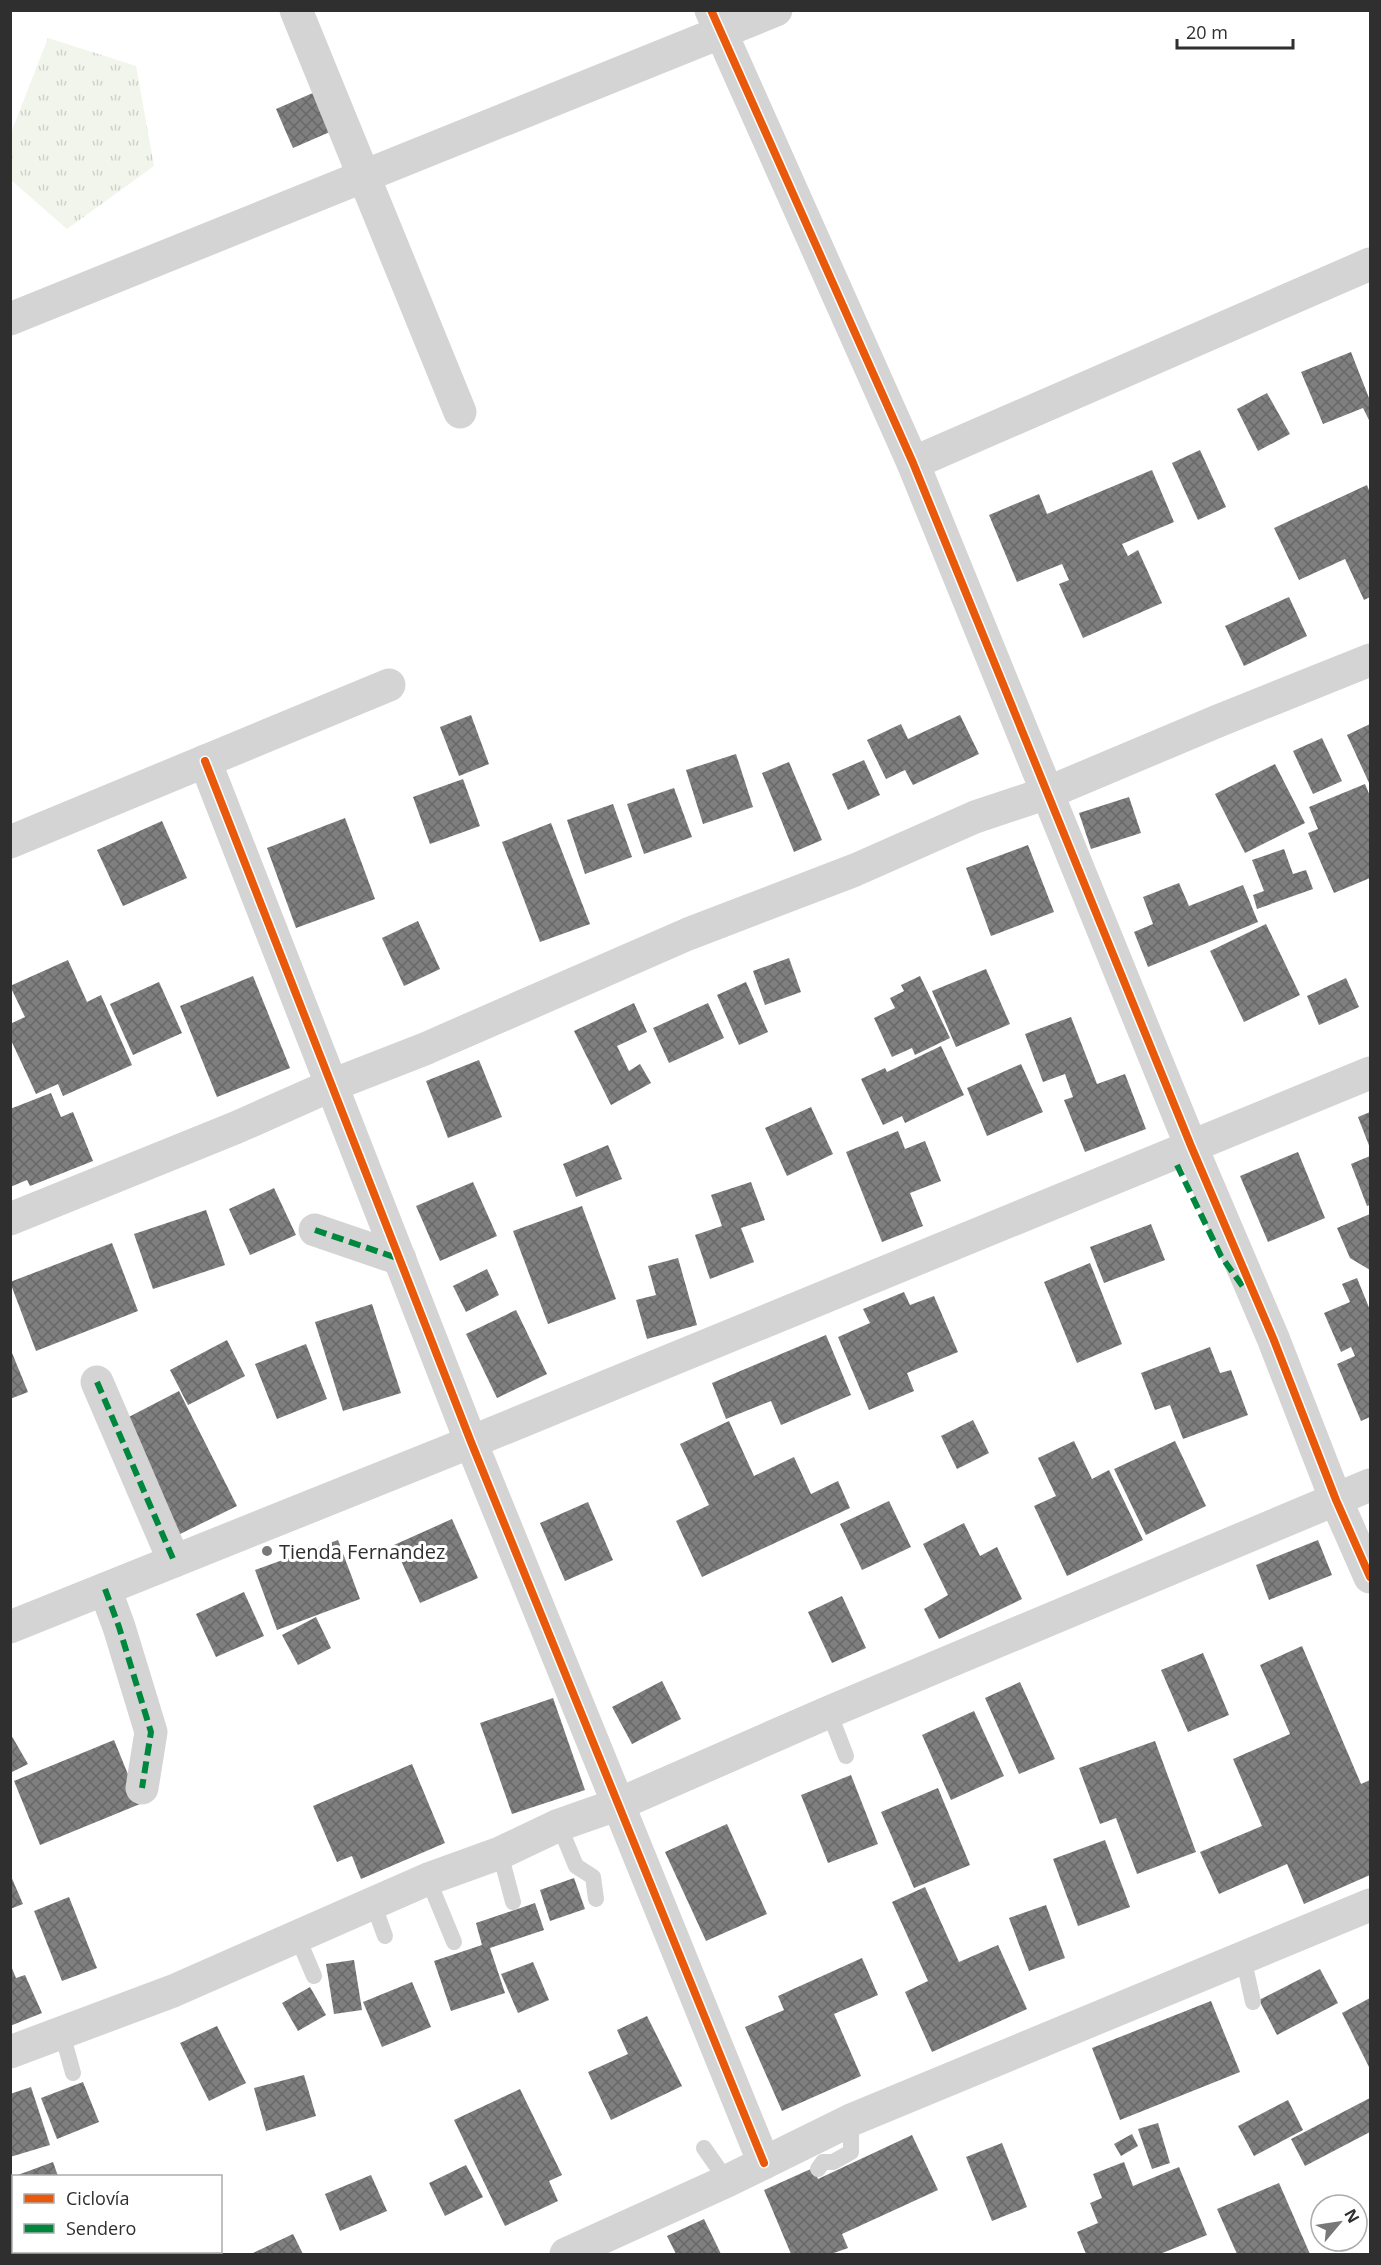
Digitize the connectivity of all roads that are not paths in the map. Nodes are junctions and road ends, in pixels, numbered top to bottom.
1 (296, 10) edge
2 (776, 10) edge
3 (716, 22) edge
4 (364, 177) junction
5 (1371, 264) edge
6 (10, 319) edge
7 (460, 412) dead end
8 (913, 463) junction
9 (1371, 660) edge
10 (389, 685) dead end
11 (205, 761) junction
12 (1047, 794) junction
13 (10, 842) edge
14 (1371, 1073) edge
15 (332, 1085) junction
16 (1191, 1146) junction
17 (10, 1220) edge
18 (315, 1230) dead end
19 (400, 1259) junction
20 (97, 1382) dead end
21 (471, 1442) junction
22 (1371, 1485) edge
23 (1336, 1500) junction
24 (174, 1561) junction
25 (1371, 1577) edge
26 (105, 1589) junction
27 (10, 1627) edge
28 (829, 1712) junction
29 (846, 1756) dead end
30 (142, 1788) dead end
31 (619, 1804) junction
32 (559, 1825) junction
33 (500, 1853) junction
34 (428, 1879) junction
35 (596, 1899) dead end
36 (513, 1902) dead end
37 (373, 1904) junction
38 (1371, 1905) edge
39 (297, 1936) junction
40 (385, 1936) dead end
41 (454, 1942) dead end
42 (1243, 1957) junction
43 (314, 1976) dead end
44 (1253, 2002) dead end
45 (62, 2033) junction
46 (10, 2052) edge
47 (73, 2073) dead end
48 (851, 2120) junction
49 (704, 2148) dead end
50 (764, 2163) junction
51 (818, 2169) dead end
52 (727, 2181) junction
53 (566, 2254) edge

1 - 4 street
2 - 3 street
3 - 4 street
3 - 8 street
4 - 6 street
4 - 7 street
5 - 8 street
8 - 12 street
9 - 12 street
10 - 11 street
11 - 13 street
11 - 15 street
12 - 15 street
12 - 16 street
14 - 16 street
15 - 17 street
15 - 19 street
16 - 21 street
16 - 23 street
18 - 19 street
19 - 21 street
20 - 24 street
21 - 24 street
21 - 31 street
22 - 23 street
23 - 25 street
23 - 28 street
24 - 26 street
26 - 27 street
26 - 30 street
28 - 29 lane
28 - 31 street
31 - 32 street
31 - 50 street
32 - 33 street
32 - 35 lane
33 - 34 street
33 - 36 lane
34 - 37 street
34 - 41 lane
37 - 39 street
37 - 40 lane
38 - 42 street
39 - 43 lane
39 - 45 street
42 - 44 lane
42 - 48 street
45 - 46 street
45 - 47 lane
48 - 50 street
48 - 51 lane
49 - 52 lane
50 - 52 street
52 - 53 street

